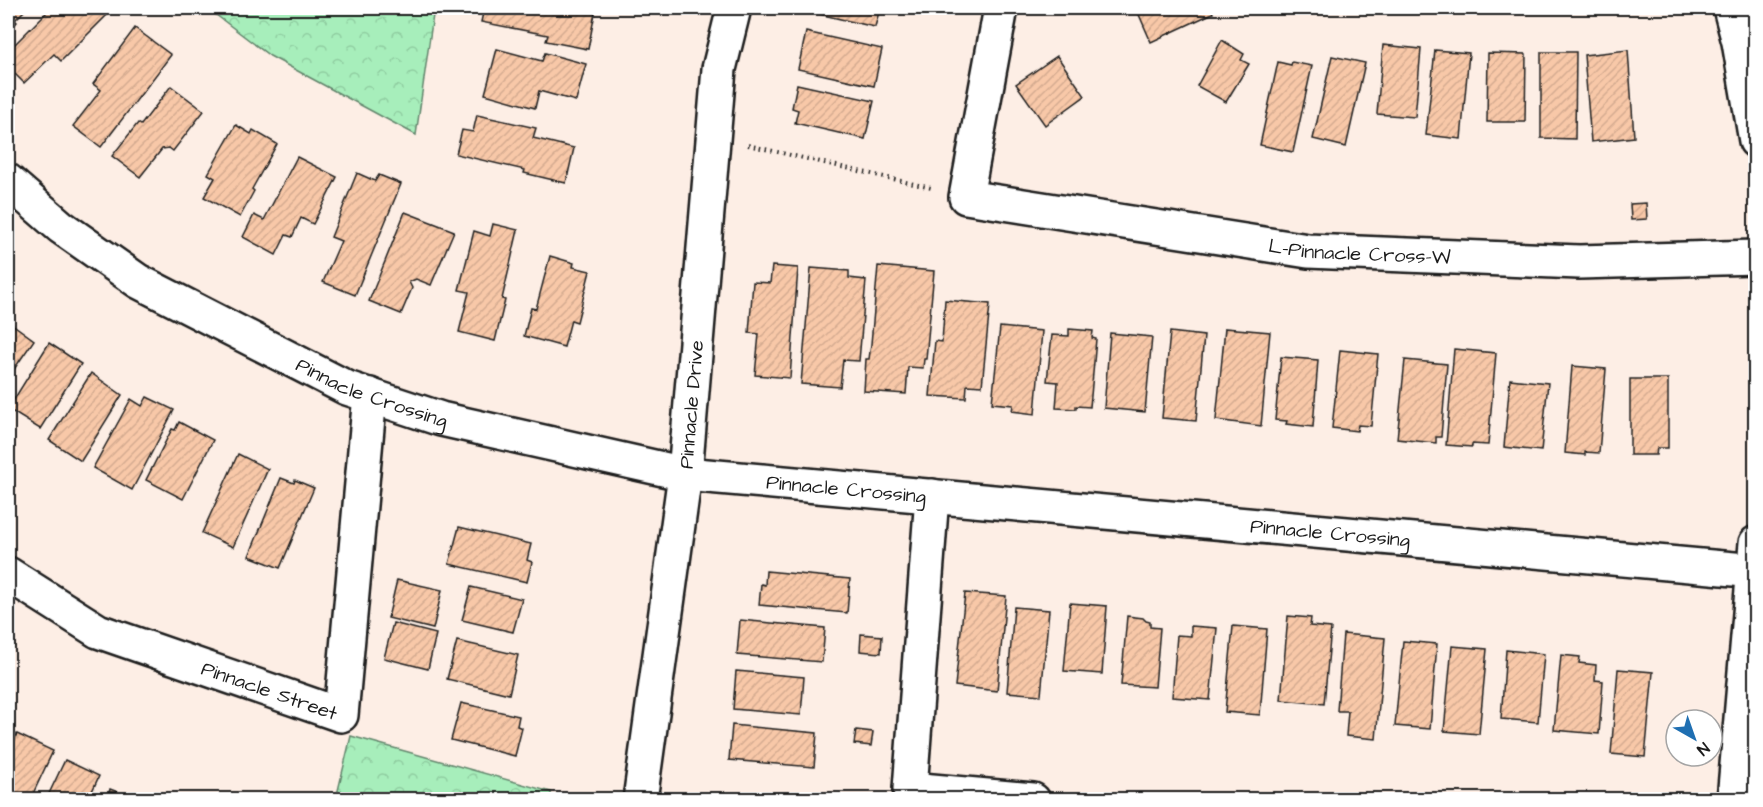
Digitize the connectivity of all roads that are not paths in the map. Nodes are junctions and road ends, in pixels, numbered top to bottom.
1 (734, 8) edge
2 (1001, 8) edge
3 (1730, 8) edge
4 (1755, 141) edge
5 (8, 181) edge
6 (1755, 257) edge
7 (370, 395) junction
8 (685, 474) junction
9 (932, 496) junction
10 (1755, 562) edge
11 (8, 574) edge
12 (640, 800) edge
13 (1033, 800) edge
14 (1734, 800) edge

1 - 8 street, Pinnacle Drive
2 - 6 street, L-Pinnacle Cross-W
3 - 4 street
5 - 7 street, Pinnacle Crossing
7 - 8 street, Pinnacle Crossing
7 - 11 street, Pinnacle Street
8 - 9 street, Pinnacle Crossing
8 - 12 street, Pinnacle Drive
9 - 10 street, Pinnacle Crossing
9 - 13 street
10 - 14 street

